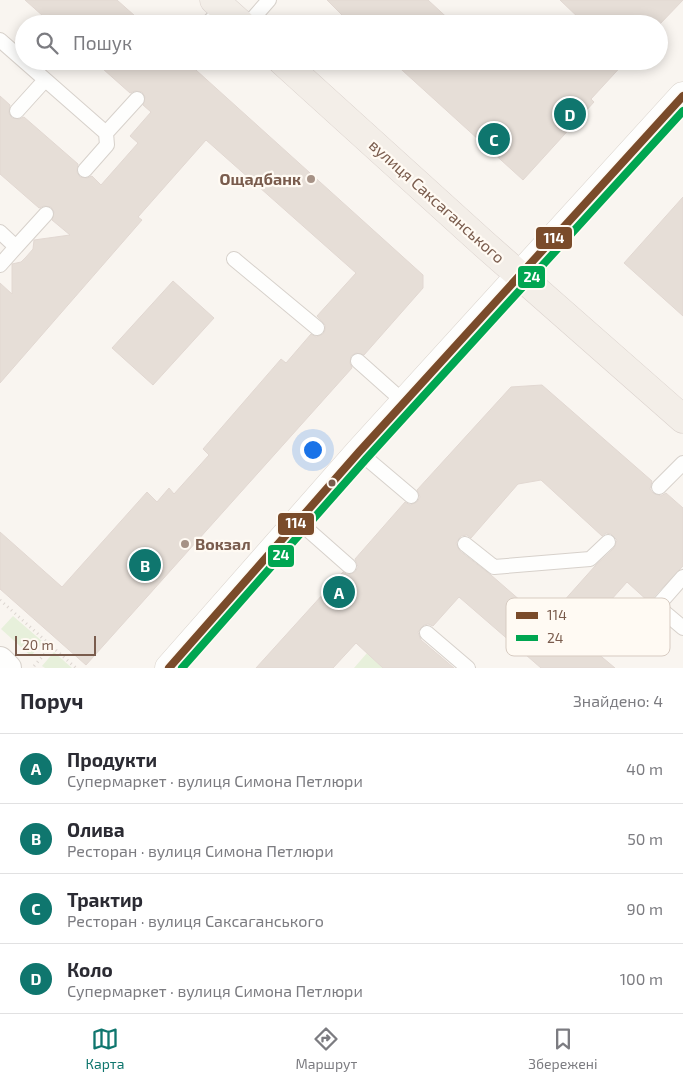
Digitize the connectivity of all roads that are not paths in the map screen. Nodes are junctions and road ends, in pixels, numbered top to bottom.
1 (269, 0) edge
2 (256, 15) edge
3 (0, 40) edge
4 (15, 53) edge
5 (34, 70) edge
6 (292, 70) edge
7 (45, 80) junction
8 (683, 96) edge
9 (137, 99) dead end
10 (17, 111) dead end
11 (106, 133) junction
12 (85, 170) dead end
13 (46, 214) dead end
14 (0, 232) edge
15 (16, 247) junction
16 (234, 259) dead end
17 (0, 265) edge
18 (519, 275) junction
19 (317, 328) dead end
20 (358, 362) dead end
21 (404, 402) junction
22 (683, 419) edge
23 (359, 452) junction
24 (683, 463) edge
25 (659, 487) dead end
26 (411, 496) dead end
27 (298, 521) junction
28 (608, 542) dead end
29 (465, 544) dead end
30 (349, 566) dead end
31 (683, 577) edge
32 (664, 598) edge
33 (670, 617) edge
34 (683, 628) edge
35 (427, 633) dead end
36 (0, 660) edge
37 (179, 665) edge
38 (8, 668) edge
39 (468, 668) edge

1 - 2 lane
3 - 4 lane
5 - 7 lane
6 - 18 main road, вулиця Саксаганського
7 - 10 lane
7 - 11 lane
8 - 18 main road
9 - 11 lane
11 - 12 lane
13 - 15 lane
14 - 15 lane
15 - 17 lane
16 - 19 lane
18 - 21 main road
18 - 22 main road, вулиця Саксаганського
20 - 21 lane
21 - 23 main road
23 - 26 lane
23 - 27 main road
24 - 25 lane
27 - 30 lane
27 - 37 main road
28 - 29 lane
31 - 32 lane
33 - 34 lane
35 - 39 lane
36 - 38 street

